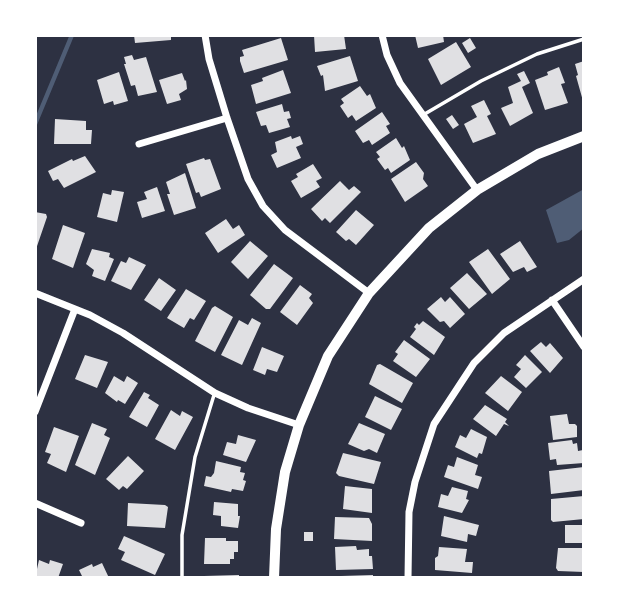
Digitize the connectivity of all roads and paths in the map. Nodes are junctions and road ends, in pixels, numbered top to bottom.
1 (205, 35) edge
2 (382, 35) edge
3 (584, 39) edge
4 (423, 115) junction
5 (227, 118) junction
6 (584, 136) edge
7 (139, 144) dead end
8 (477, 190) junction
9 (584, 279) edge
10 (35, 293) edge
11 (369, 293) junction
12 (552, 300) junction
13 (75, 309) junction
14 (584, 346) edge
15 (215, 393) junction
16 (35, 412) edge
17 (299, 425) junction
18 (35, 503) edge
19 (81, 523) dead end
20 (182, 578) edge
21 (274, 578) edge
22 (408, 578) edge

1 - 5 street
2 - 4 street
3 - 4 lane
4 - 8 street
5 - 7 street
5 - 11 street
6 - 8 street
8 - 11 street
9 - 12 street
10 - 13 street
11 - 17 street
12 - 14 street
12 - 22 street
13 - 15 street
13 - 16 street
15 - 17 street
15 - 20 lane
17 - 21 street
18 - 19 street

